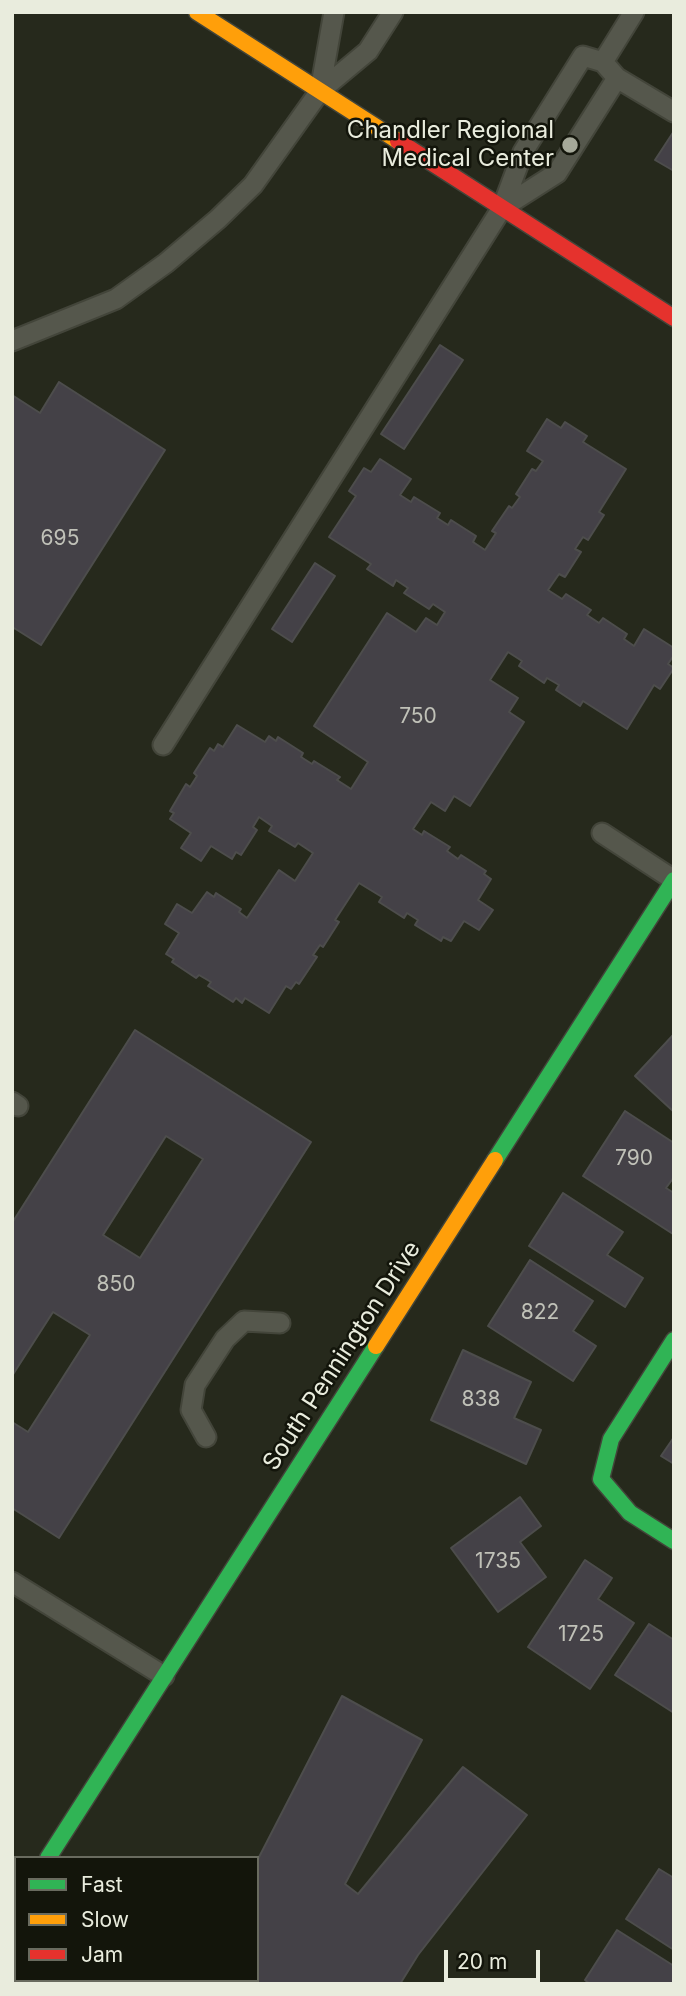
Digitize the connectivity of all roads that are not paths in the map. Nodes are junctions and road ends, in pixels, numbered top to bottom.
1 (197, 12) edge
2 (334, 12) edge
3 (393, 12) edge
4 (634, 12) edge
5 (603, 62) junction
6 (617, 78) junction
7 (320, 91) junction
8 (674, 113) edge
9 (502, 208) junction
10 (674, 318) edge
11 (12, 341) edge
12 (163, 746) dead end
13 (602, 833) dead end
14 (674, 880) edge
15 (280, 1323) dead end
16 (674, 1340) edge
17 (206, 1437) dead end
18 (674, 1541) edge
19 (12, 1582) edge
20 (164, 1676) junction
21 (49, 1856) edge

1 - 7 street
2 - 7 lane
3 - 7 lane
4 - 5 lane
5 - 6 lane
5 - 9 lane
6 - 8 lane
6 - 9 lane
7 - 9 street
7 - 11 lane
9 - 10 street
9 - 12 lane
13 - 14 lane
14 - 20 street, South Pennington Drive
15 - 17 lane
16 - 18 street
19 - 20 lane
20 - 21 street, South Pennington Drive

